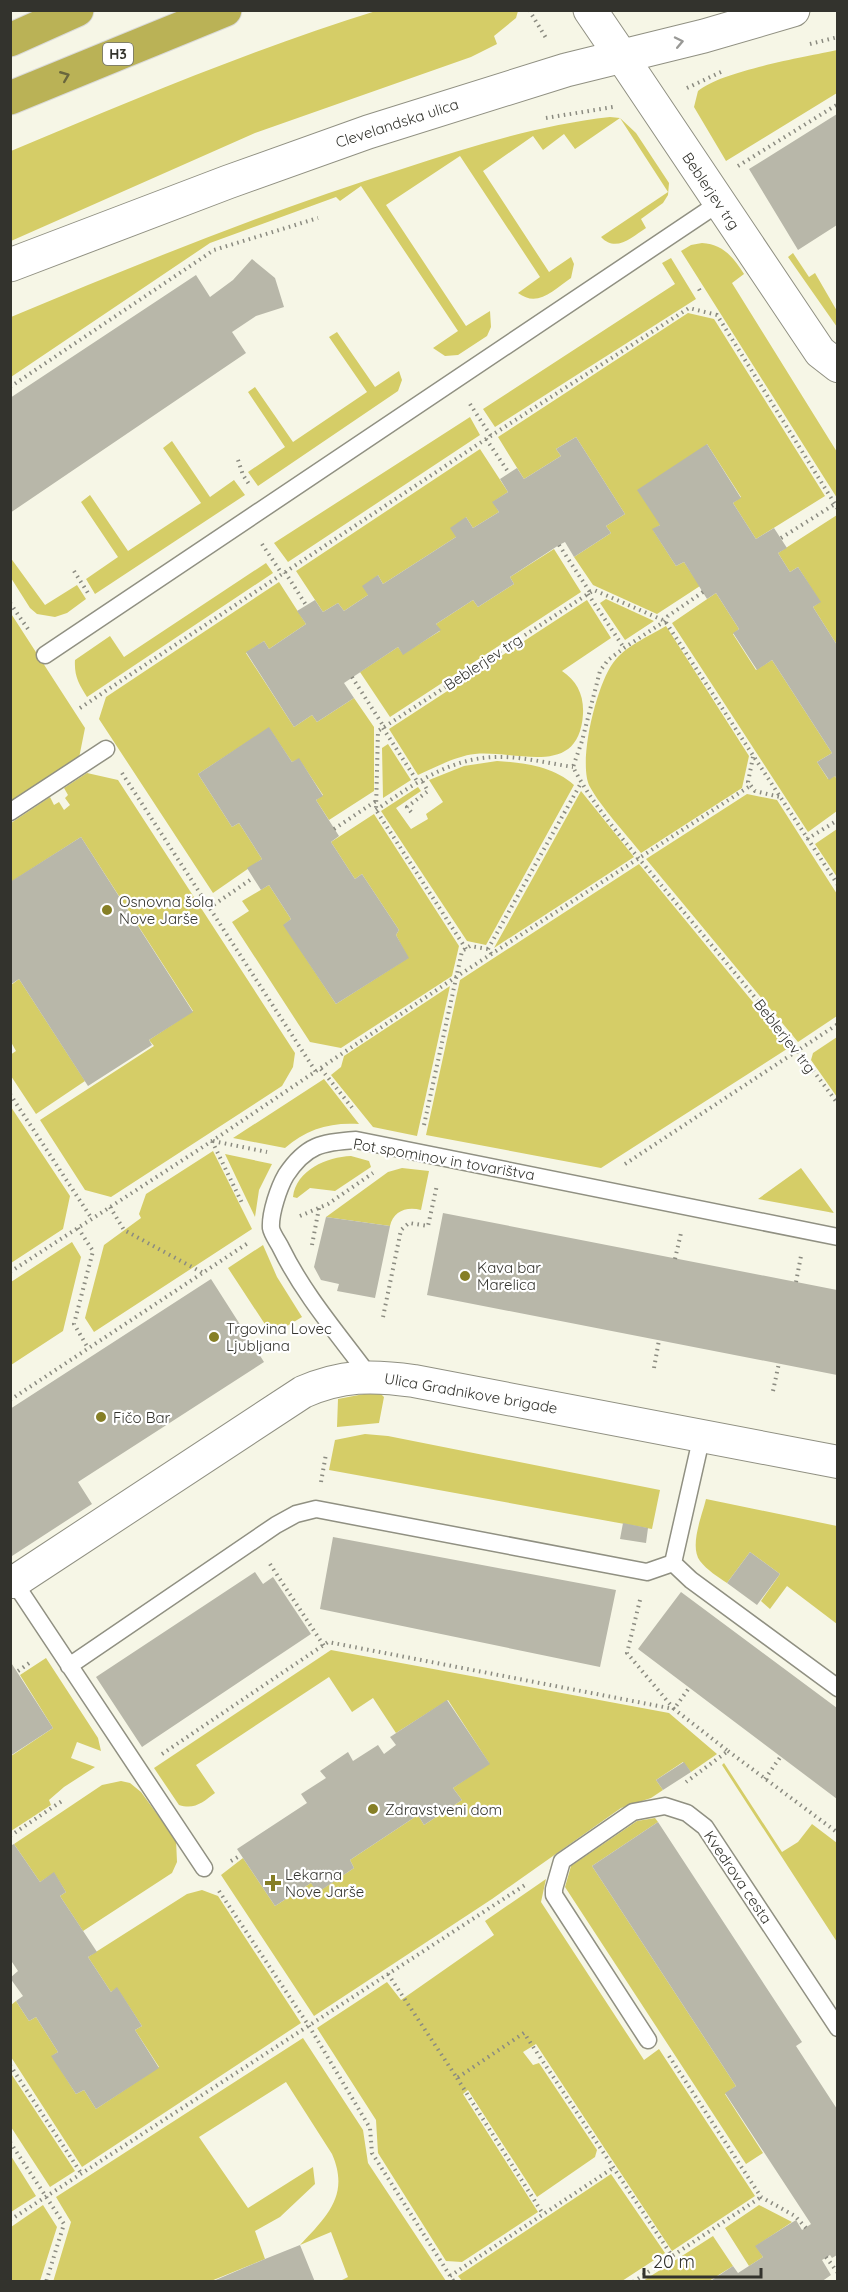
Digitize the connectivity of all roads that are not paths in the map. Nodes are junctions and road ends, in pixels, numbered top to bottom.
1 (78, 10) edge
2 (225, 10) edge
3 (590, 10) edge
4 (793, 10) edge
5 (10, 40) edge
6 (622, 57) junction
7 (10, 98) edge
8 (713, 194) junction
9 (10, 265) edge
10 (837, 366) edge
11 (45, 655) dead end
12 (106, 749) road end
13 (10, 812) edge
14 (837, 1237) edge
15 (370, 1377) junction
16 (702, 1436) junction
17 (837, 1462) edge
18 (673, 1563) junction
19 (14, 1582) joint
20 (69, 1666) junction
21 (837, 1688) edge
22 (204, 1868) road end
23 (837, 2028) edge
24 (648, 2040) road end

1 - 5 highway
7 -> 2 highway, H3
3 - 6 street, Beblerjev trg
6 -> 4 street, Clevelandska ulica
6 - 8 street, Beblerjev trg
6 - 9 street, Clevelandska ulica
8 - 10 street, Beblerjev trg
8 - 11 lane
12 - 13 lane
14 - 15 lane, Pot spominov in tovarištva
15 - 16 street, Ulica Gradnikove brigade
15 - 19 street, Ulica Gradnikove brigade
16 - 17 street, Ulica Gradnikove brigade
16 - 18 lane
18 - 20 lane
18 - 21 lane
19 - 20 lane
20 - 22 lane
23 - 24 lane, Kvedrova cesta

